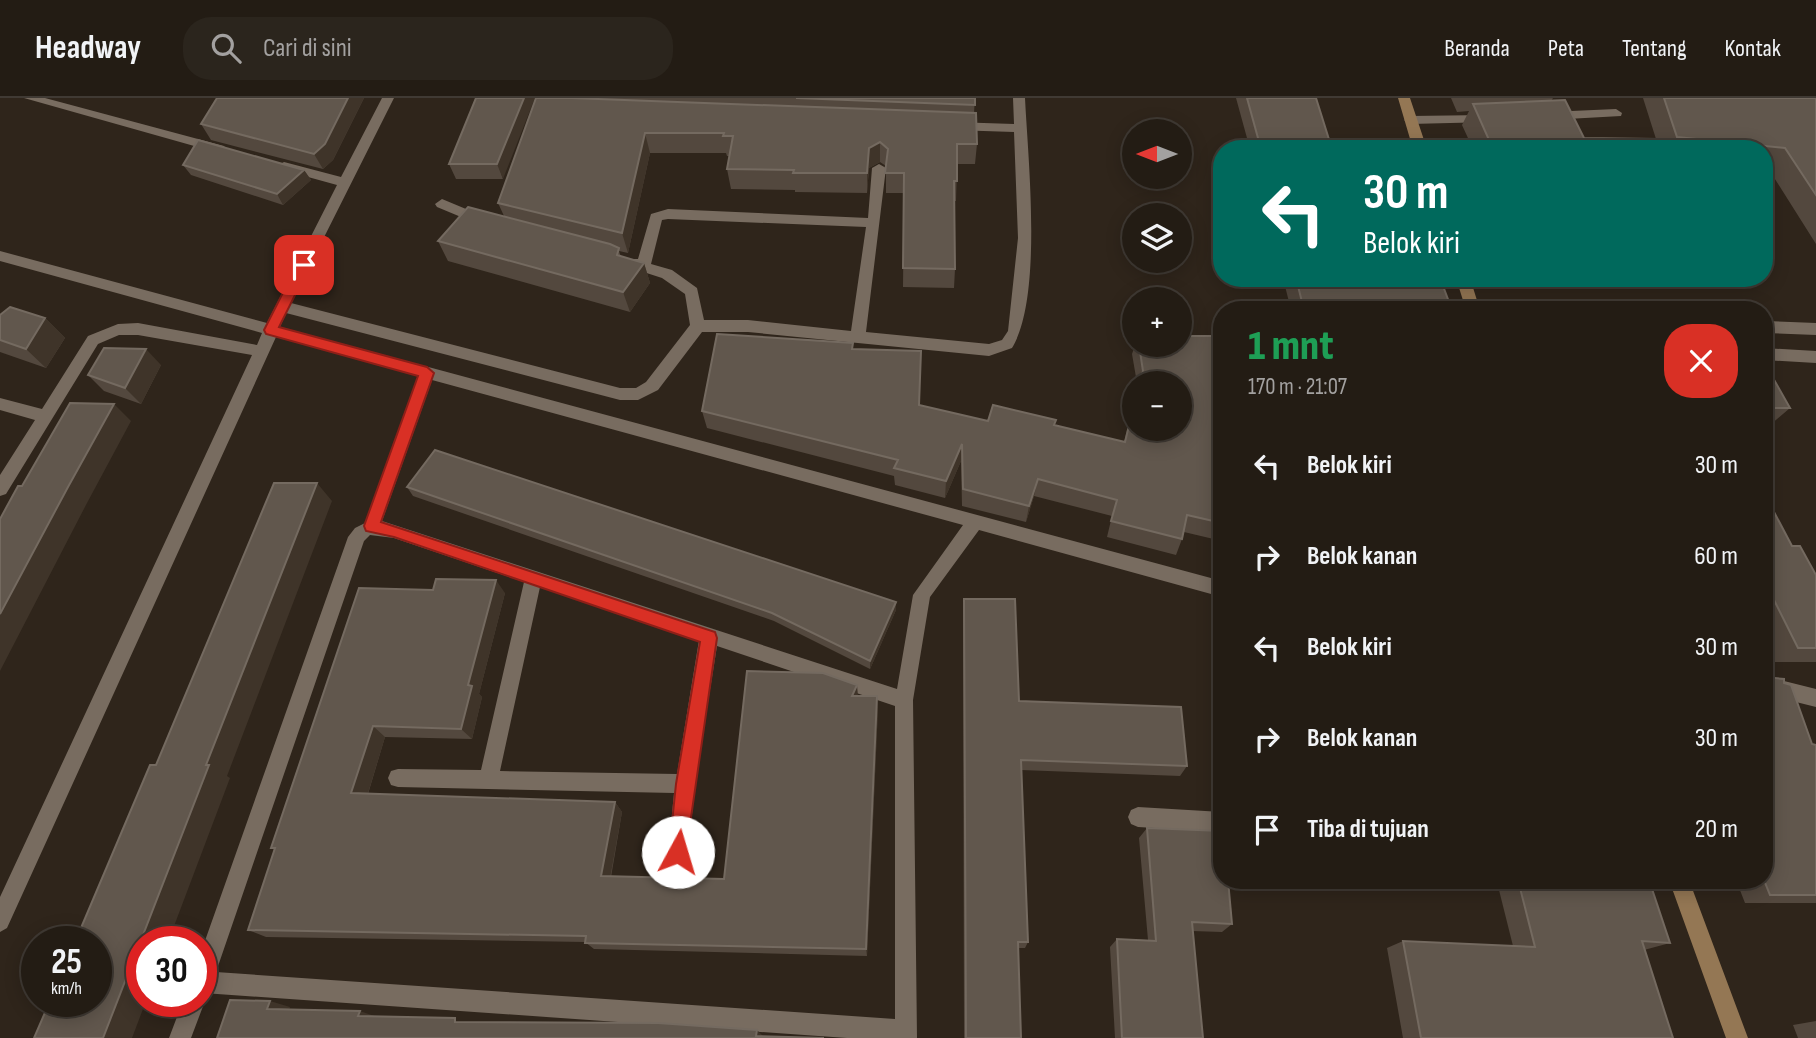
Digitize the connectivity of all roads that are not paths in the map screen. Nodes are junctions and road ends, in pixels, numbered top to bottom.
1 (30, 98) edge
2 (388, 98) edge
3 (1019, 98) edge
4 (1404, 98) edge
5 (1616, 113) dead end
6 (1537, 117) edge
7 (1497, 119) edge
8 (1410, 120) junction
9 (938, 125) edge
10 (1021, 128) junction
11 (1417, 140) edge
12 (228, 151) edge
13 (267, 162) edge
14 (879, 168) dead end
15 (347, 183) junction
16 (442, 204) dead end
17 (499, 214) edge
18 (874, 223) junction
19 (0, 256) edge
20 (623, 259) edge
21 (643, 266) junction
22 (282, 306) junction
23 (698, 326) junction
24 (1773, 328) edge
25 (271, 330) junction
26 (1816, 330) edge
27 (858, 337) junction
28 (261, 351) junction
29 (1773, 355) edge
30 (1816, 357) edge
31 (427, 373) junction
32 (0, 404) edge
33 (44, 416) junction
34 (0, 489) edge
35 (975, 522) junction
36 (372, 526) junction
37 (533, 579) junction
38 (1213, 587) edge
39 (709, 638) junction
40 (1773, 687) edge
41 (1816, 698) edge
42 (904, 700) junction
43 (398, 778) dead end
44 (489, 778) junction
45 (685, 784) junction
46 (1138, 817) dead end
47 (1213, 821) edge
48 (676, 875) edge
49 (1682, 889) edge
50 (1, 916) edge
51 (217, 937) edge
52 (217, 984) edge
53 (188, 1017) edge
54 (906, 1035) edge
55 (180, 1038) edge
56 (1737, 1038) edge

1 - 12 street
2 - 15 street
3 - 10 street
4 - 8 main road
5 - 6 street
7 - 8 street
8 - 11 main road
9 - 10 street
10 - 27 street
13 - 15 street
14 - 18 street
15 - 22 street
16 - 17 street
18 - 21 street
18 - 27 street
19 - 25 street
20 - 21 street
21 - 23 street
22 - 23 street
22 - 25 street
23 - 27 street
24 - 26 street
25 - 28 street
25 - 31 street
28 - 33 street
28 - 50 street
29 - 30 street
31 - 35 street
31 - 36 street
32 - 33 street
33 - 34 street
35 - 38 street
35 - 42 street
36 - 37 street
36 - 51 street
37 - 39 street
37 - 44 street
39 - 42 street
39 - 45 street
40 - 41 street
42 - 54 street
43 - 44 street
44 - 45 street
45 - 48 street
46 - 47 street
49 - 56 main road
52 - 54 street
53 - 55 street

